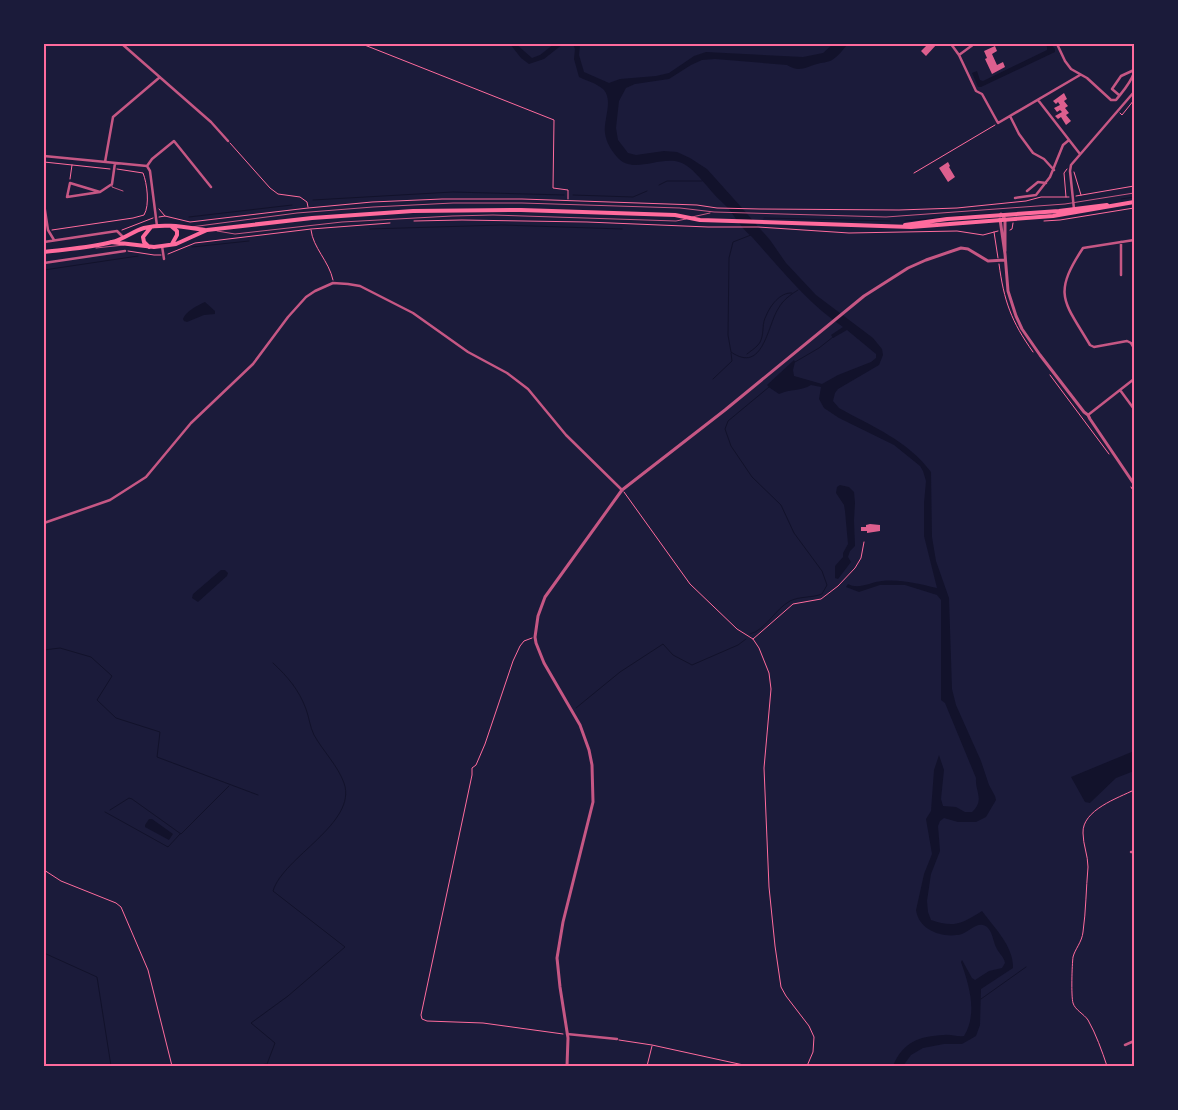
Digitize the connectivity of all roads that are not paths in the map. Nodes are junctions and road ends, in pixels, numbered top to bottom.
1 (122, 44) edge
2 (951, 44) edge
3 (974, 44) edge
4 (1057, 44) edge
5 (959, 55) junction
6 (1134, 72) edge
7 (1080, 75) junction
8 (160, 77) junction
9 (1134, 92) edge
10 (1119, 95) junction
11 (1038, 100) junction
12 (1010, 116) junction
13 (1069, 140) junction
14 (228, 141) road end
15 (1080, 155) junction
16 (44, 156) edge
17 (105, 162) junction
18 (114, 164) junction
19 (147, 166) junction
20 (1054, 170) junction
21 (1046, 183) junction
22 (112, 184) junction
23 (211, 187) dead end
24 (124, 190) dead end
25 (100, 192) junction
26 (1134, 193) edge
27 (1024, 197) junction
28 (1015, 198) dead end
29 (1134, 202) edge
30 (1073, 203) junction
31 (44, 204) edge
32 (1076, 211) junction
33 (714, 212) junction
34 (1001, 214) junction
35 (691, 218) junction
36 (1005, 219) junction
37 (1000, 220) junction
38 (170, 225) junction
39 (157, 226) junction
40 (900, 226) junction
41 (151, 227) junction
42 (187, 228) junction
43 (207, 230) junction
44 (125, 238) junction
45 (54, 240) junction
46 (1134, 240) edge
47 (44, 242) edge
48 (111, 242) junction
49 (1121, 242) junction
50 (130, 244) junction
51 (170, 245) junction
52 (88, 246) junction
53 (162, 246) junction
54 (149, 247) junction
55 (125, 251) road end
56 (44, 252) edge
57 (1005, 254) junction
58 (164, 259) dead end
59 (1005, 260) junction
60 (44, 263) edge
61 (1121, 275) dead end
62 (1134, 348) edge
63 (1134, 379) edge
64 (1120, 390) junction
65 (1134, 409) edge
66 (1088, 415) junction
67 (1134, 484) edge
68 (622, 490) junction
69 (44, 523) edge
70 (567, 1034) junction
71 (617, 1039) road end
72 (1134, 1041) edge
73 (1125, 1045) dead end
74 (567, 1066) edge

1 - 8 street
2 - 5 street
3 - 5 street
4 - 7 street
5 - 12 street
6 - 10 street
6 - 10 street
7 - 10 street
7 - 11 street
8 - 14 street
8 - 17 street
9 - 15 street
11 - 12 street
11 - 13 street
12 - 20 street
13 - 15 street
13 - 20 street
15 - 30 street
16 - 17 street
17 - 18 street
18 - 19 street
18 - 22 street
19 - 23 street
19 - 39 street
20 - 21 street
21 - 27 street
21 - 27 street
22 - 24 lane
22 - 25 street
25 - 25 street
26 - 30 lane
27 - 28 street
29 - 32 main road
30 - 32 street
30 - 33 lane
31 - 45 street
32 - 34 main road
32 - 36 main road
33 - 35 lane
33 - 42 lane
34 - 36 street
34 - 37 street
34 - 40 main road
35 - 40 main road
35 - 43 main road
36 - 37 main road
36 - 57 street
37 - 40 main road
37 - 57 street
38 - 39 main road
38 - 42 main road
38 - 51 main road
39 - 41 main road
41 - 44 main road
41 - 54 main road
42 - 43 main road
43 - 51 main road
44 - 45 street
44 - 48 main road
45 - 47 street
46 - 49 street
48 - 50 main road
48 - 52 main road
49 - 61 street
49 - 62 street
50 - 52 lane
50 - 54 main road
51 - 53 main road
52 - 56 main road
53 - 54 main road
53 - 58 street
55 - 60 street
57 - 59 street
59 - 66 street
59 - 68 street
63 - 64 street
64 - 65 street
64 - 66 street
66 - 67 street
68 - 69 street
68 - 70 street
70 - 71 street
70 - 74 street
72 - 73 street

